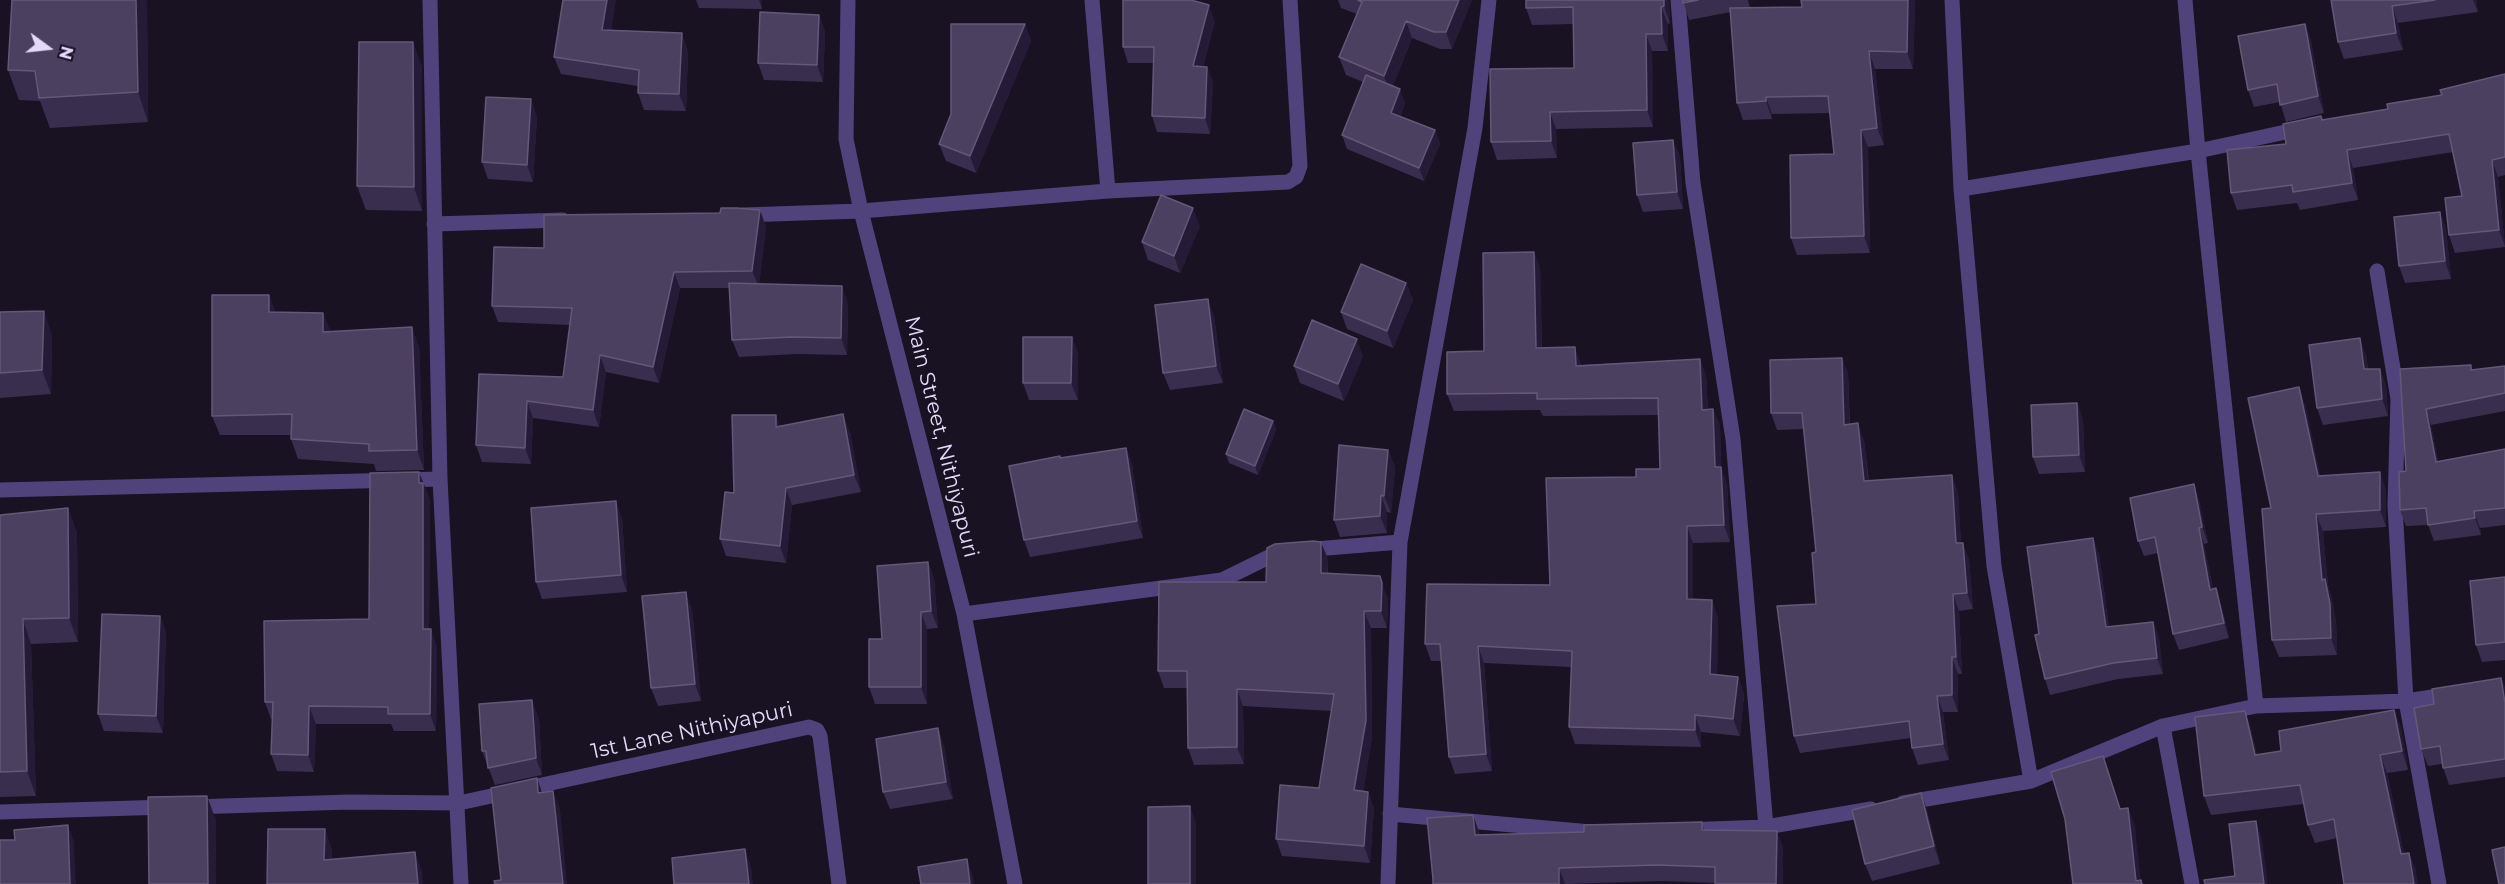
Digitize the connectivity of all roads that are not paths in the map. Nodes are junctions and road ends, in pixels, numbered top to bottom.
1 (430, 0) edge
2 (848, 0) edge
3 (1092, 0) edge
4 (1290, 0) edge
5 (1489, 0) edge
6 (1678, 0) edge
7 (1952, 0) edge
8 (2185, 0) edge
9 (2323, 124) edge
10 (2198, 152) junction
11 (1961, 189) junction
12 (1108, 191) junction
13 (861, 211) junction
14 (731, 215) edge
15 (577, 220) edge
16 (434, 224) junction
17 (2377, 271) dead end
18 (440, 479) junction
19 (0, 490) edge
20 (1400, 542) junction
21 (964, 614) junction
22 (2472, 691) edge
23 (2406, 701) junction
24 (2256, 706) junction
25 (2163, 726) junction
26 (2031, 781) junction
27 (459, 803) junction
28 (0, 812) edge
29 (1390, 814) junction
30 (1766, 827) junction
31 (1673, 830) edge
32 (1615, 832) edge
33 (461, 884) edge
34 (839, 884) edge
35 (1015, 884) edge
36 (1388, 884) edge
37 (2193, 884) edge
38 (2439, 884) edge

1 - 16 street
2 - 13 street, Main Street, Nithiyapuri
3 - 12 street
4 - 12 street
5 - 20 street
6 - 30 street
7 - 11 street
8 - 10 street
9 - 10 street
10 - 11 street
10 - 24 street
11 - 26 street
12 - 13 street
13 - 14 street
13 - 21 street, Main Street, Nithiyapuri
15 - 16 street
16 - 18 street
17 - 23 street
18 - 19 street
18 - 27 street
20 - 21 street
20 - 29 street
21 - 35 street, Main Street, Nithiyapuri
22 - 23 street
23 - 24 street
23 - 38 street
24 - 25 street
25 - 26 street
25 - 37 street
26 - 30 street
27 - 28 street
27 - 33 street
27 - 34 street, 1st Lane Nithiyapuri
29 - 32 street
29 - 36 street
30 - 31 street

